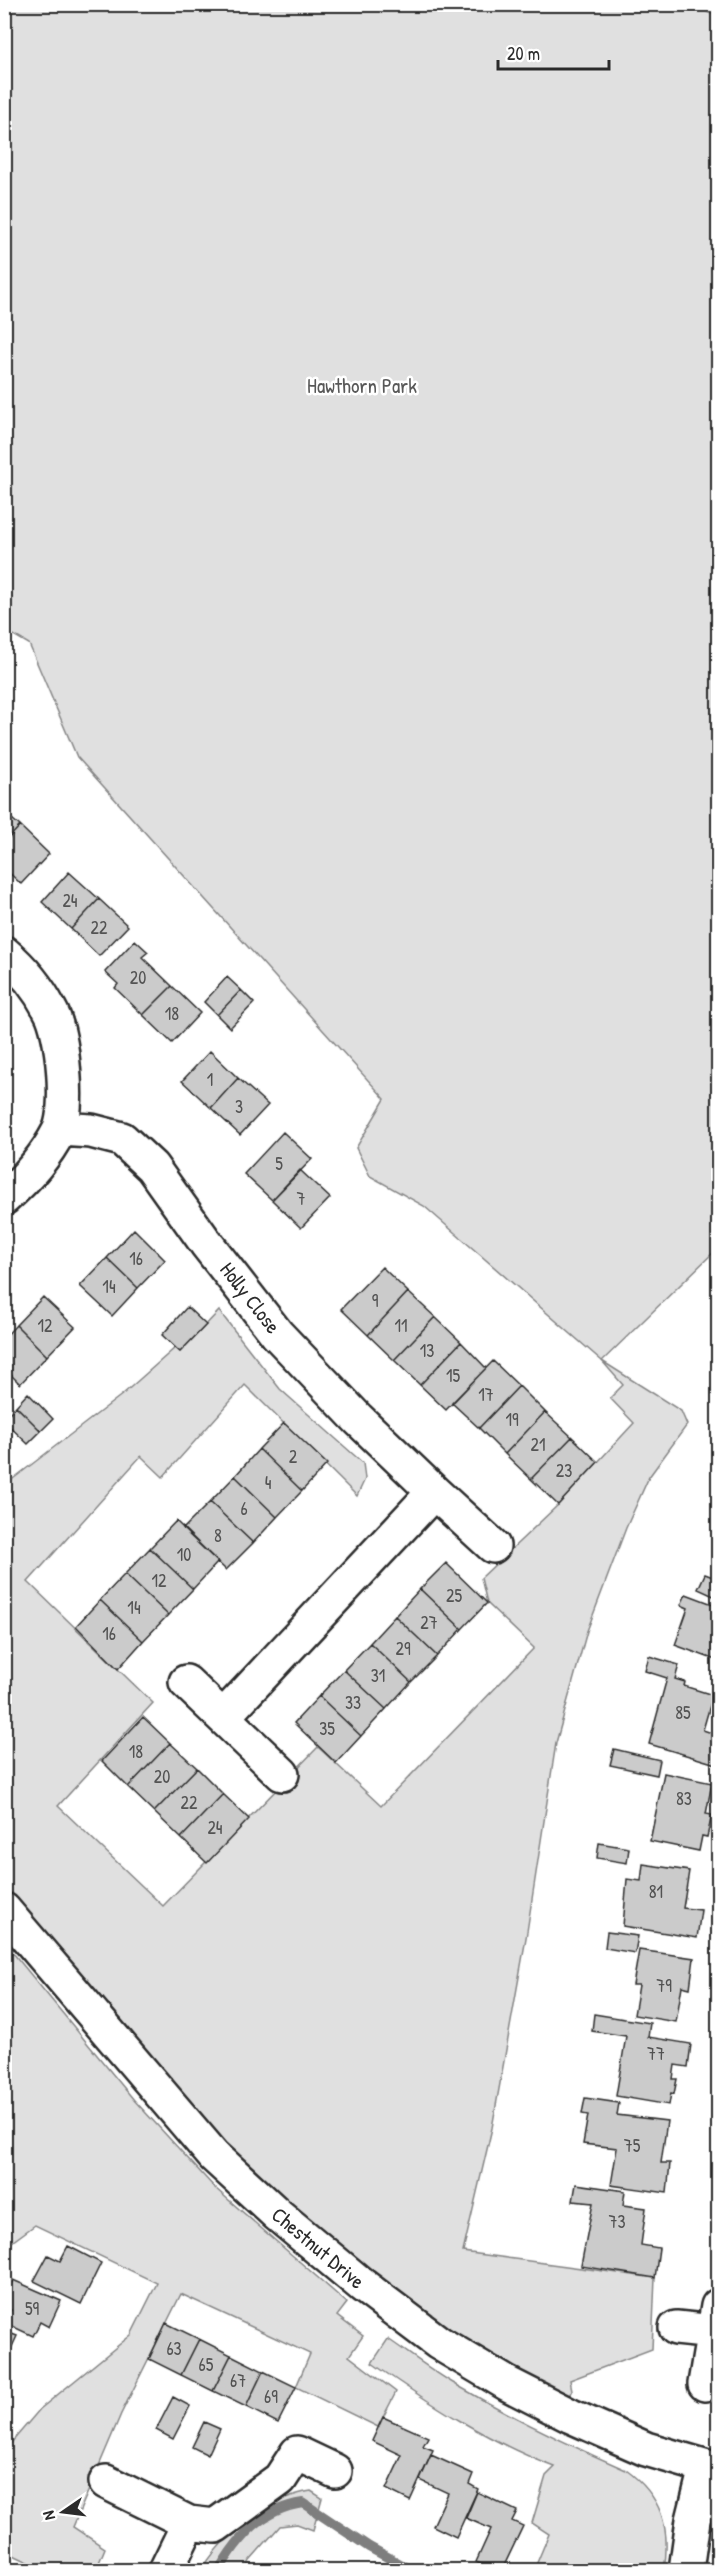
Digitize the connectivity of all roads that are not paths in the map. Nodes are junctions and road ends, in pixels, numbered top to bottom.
1 (4, 953) edge
2 (60, 1129) junction
3 (4, 1198) edge
4 (434, 1492) junction
5 (493, 1546) dead end
6 (186, 1682) dead end
7 (223, 1717) junction
8 (282, 1774) dead end
9 (4, 1910) edge
10 (716, 2319) edge
11 (676, 2328) dead end
12 (705, 2384) dead end
13 (712, 2469) edge
14 (335, 2471) dead end
15 (106, 2482) dead end
16 (189, 2523) junction
17 (165, 2571) edge
18 (686, 2571) edge

1 - 2 street
2 - 3 street
2 - 4 street, Holly Close
4 - 5 street, Holly Close
4 - 7 street
6 - 7 street
7 - 8 street
9 - 13 street, Chestnut Drive
10 - 11 street
10 - 12 street
13 - 18 street
14 - 16 street
15 - 16 street
16 - 17 street

